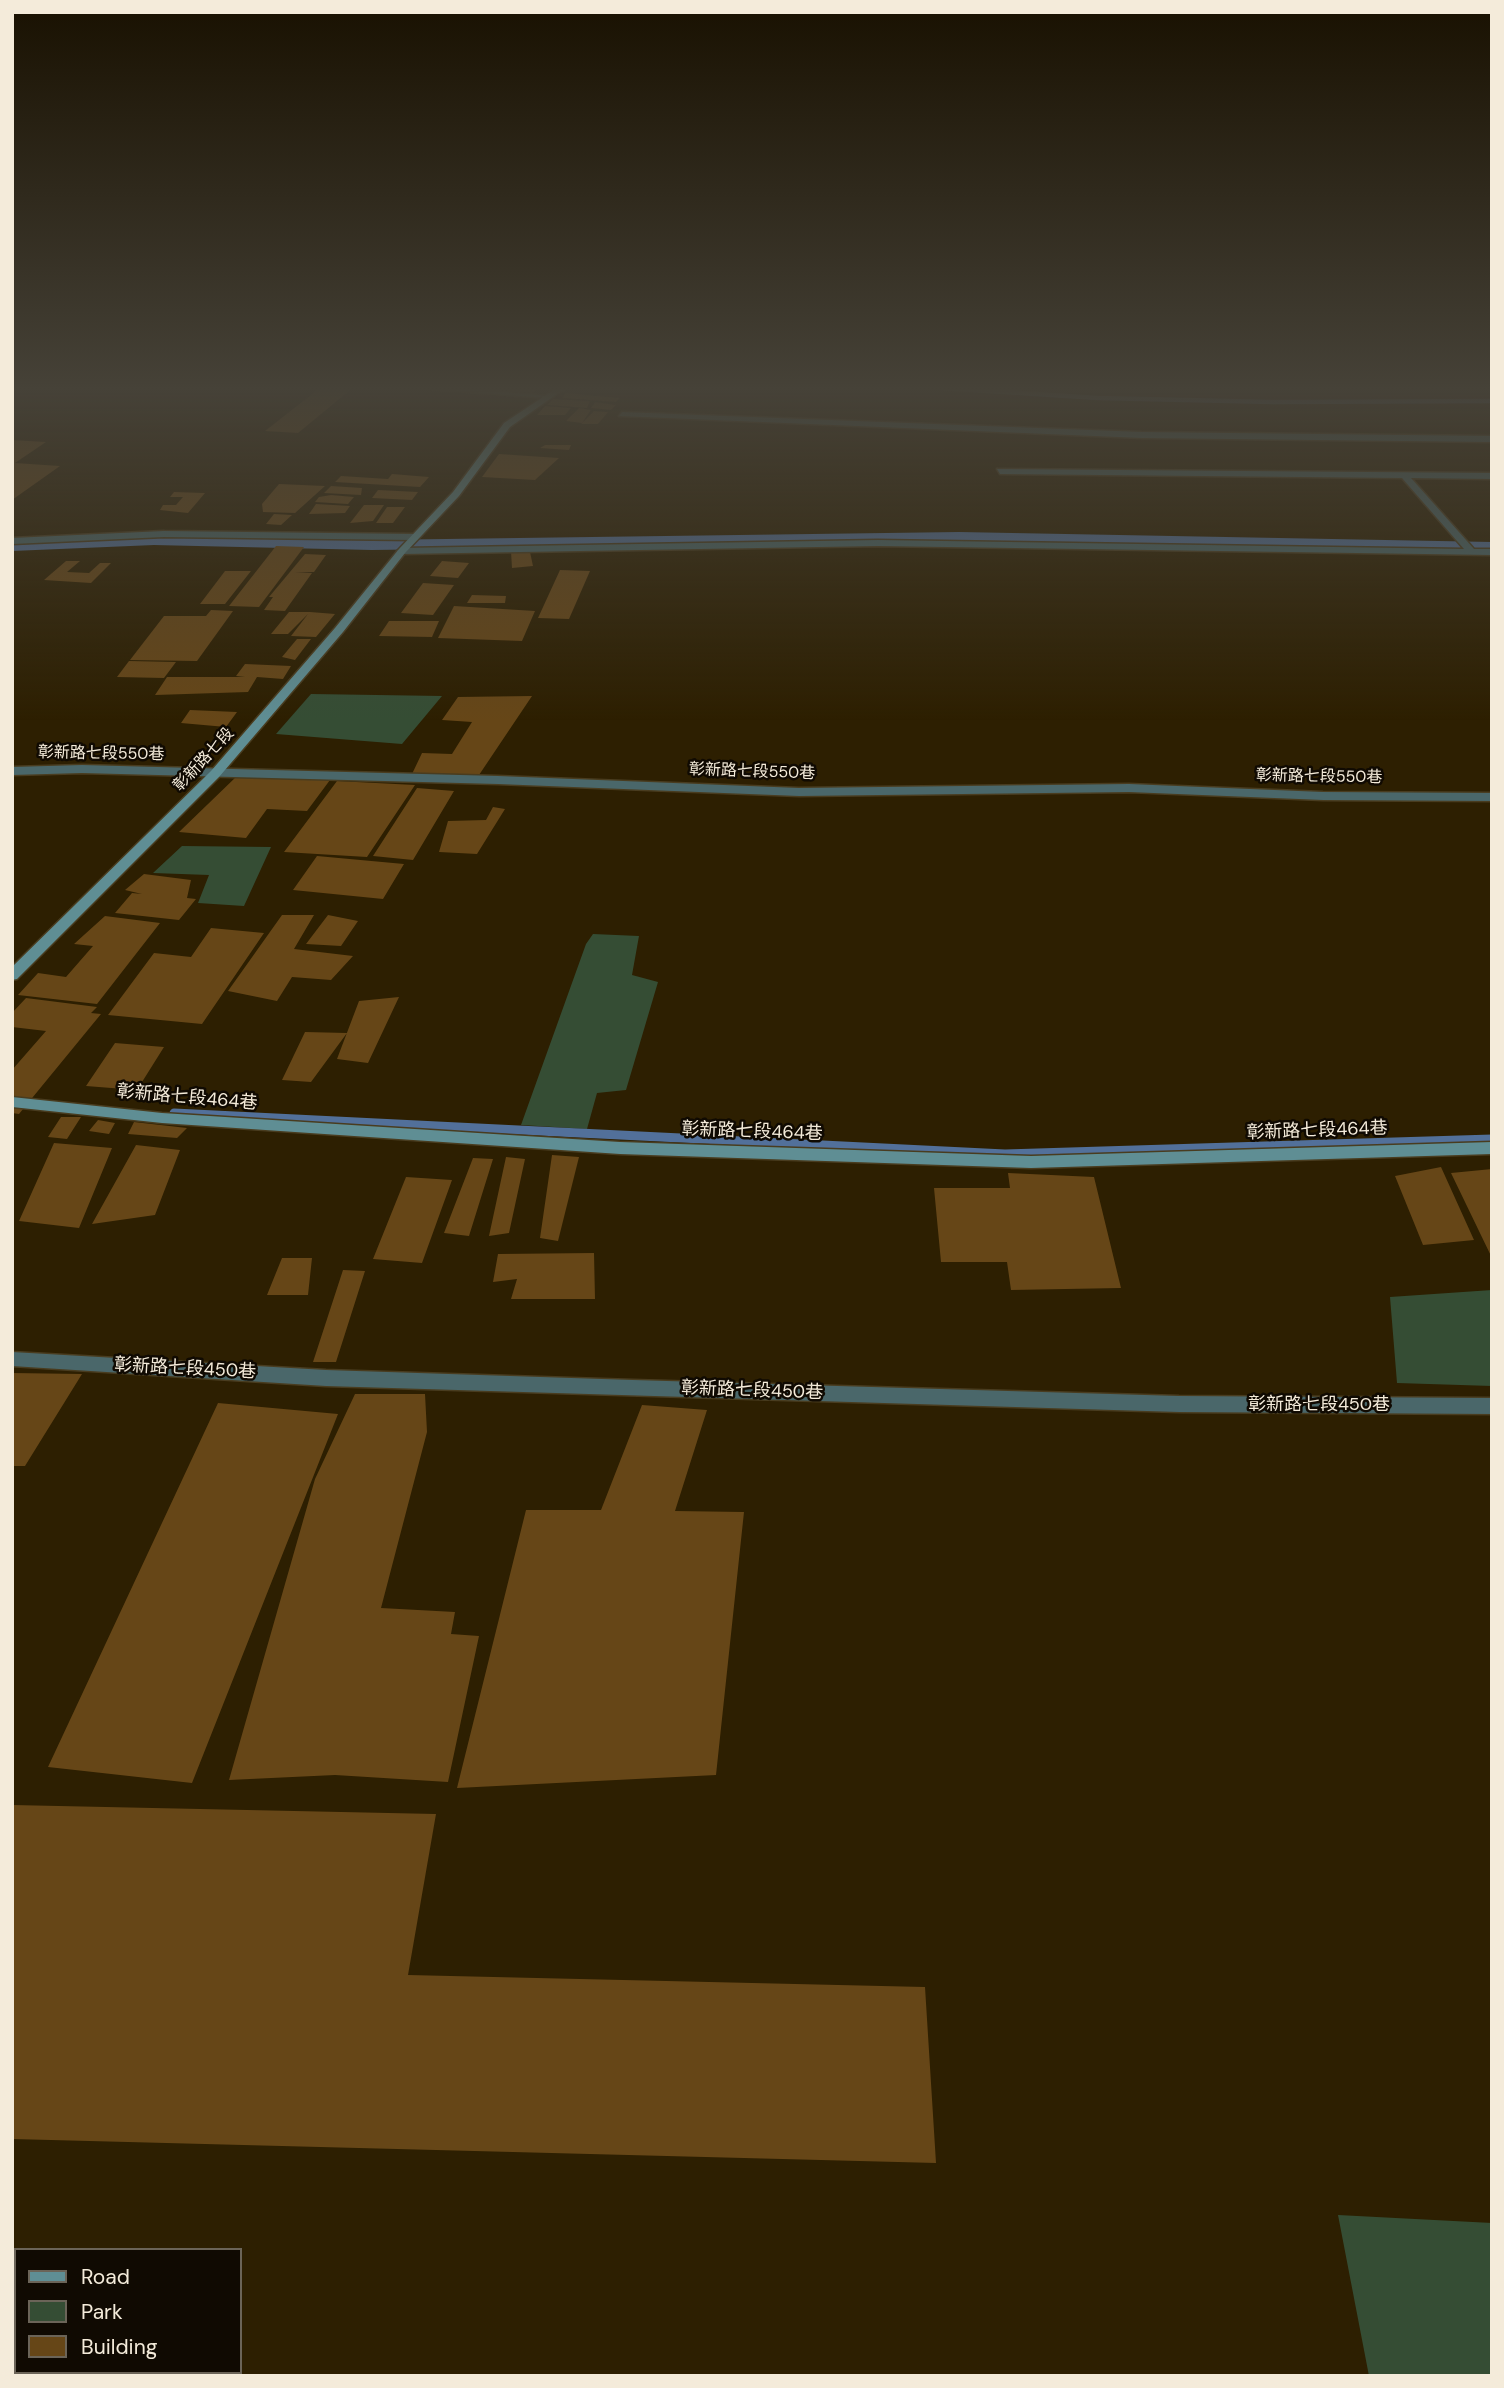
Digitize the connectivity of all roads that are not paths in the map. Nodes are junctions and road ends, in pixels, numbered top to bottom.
1 (452, 498) edge
2 (1425, 498) edge
3 (414, 537) junction
4 (12, 541) edge
5 (402, 551) junction
6 (1472, 552) junction
7 (1492, 552) edge
8 (12, 771) edge
9 (215, 774) junction
10 (1492, 797) edge
11 (12, 976) edge
12 (12, 1102) edge
13 (1492, 1148) edge
14 (12, 1359) edge
15 (1492, 1406) edge

1 - 3 street
2 - 6 lane
3 - 4 lane
3 - 5 street, 彰新路七段
5 - 6 lane
5 - 9 street, 彰新路七段
6 - 7 lane
8 - 9 lane, 彰新路七段550巷
9 - 10 lane, 彰新路七段550巷
9 - 11 street, 彰新路七段
12 - 13 street, 彰新路七段464巷
14 - 15 lane, 彰新路七段450巷

